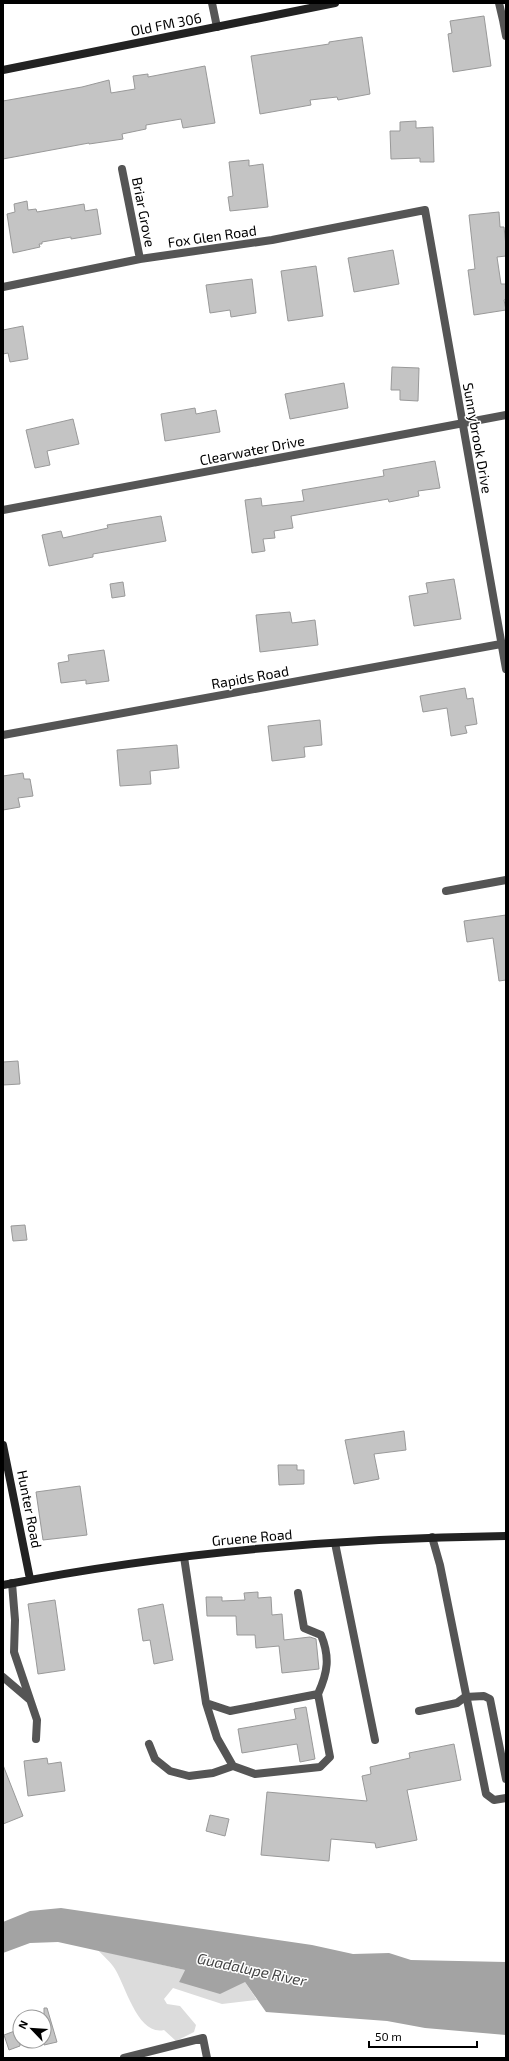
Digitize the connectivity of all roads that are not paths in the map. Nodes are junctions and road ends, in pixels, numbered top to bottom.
1 (212, 3) edge
2 (335, 3) edge
3 (498, 3) edge
4 (504, 20) edge
5 (217, 27) junction
6 (506, 36) edge
7 (3, 70) edge
8 (122, 169) dead end
9 (426, 210) joint
10 (140, 260) junction
11 (3, 288) edge
12 (506, 415) edge
13 (462, 424) junction
14 (3, 510) edge
15 (501, 644) junction
16 (506, 669) edge
17 (3, 735) edge
18 (506, 880) edge
19 (446, 891) dead end
20 (3, 1445) edge
21 (506, 1536) edge
22 (432, 1537) junction
23 (335, 1543) junction
24 (184, 1557) junction
25 (30, 1579) junction
26 (12, 1583) junction
27 (3, 1585) edge
28 (298, 1593) dead end
29 (3, 1677) edge
30 (318, 1694) junction
31 (465, 1698) junction
32 (30, 1700) junction
33 (206, 1703) junction
34 (419, 1711) dead end
35 (36, 1739) dead end
36 (375, 1740) dead end
37 (149, 1744) dead end
38 (233, 1766) junction
39 (506, 1779) edge
40 (506, 1798) edge
41 (124, 2058) edge
42 (207, 2058) edge

1 - 5 street
2 - 5 street, Old FM 306
3 - 4 street
4 - 6 street
5 - 7 street, Old FM 306
8 - 10 street, Briar Grove
9 - 10 street, Fox Glen Road
9 - 13 street, Sunnybrook Drive
10 - 11 street, Fox Glen Road
12 - 13 street, Clearwater Drive
13 - 14 street, Clearwater Drive
13 - 15 street, Sunnybrook Drive
15 - 16 street, Sunnybrook Drive
15 - 17 street, Rapids Road
18 - 19 street
20 - 25 street, Hunter Road
21 - 22 street, Gruene Road
22 - 23 street, Gruene Road
22 - 31 street
23 - 24 street, Gruene Road
23 - 36 street
24 - 25 street, Gruene Road
24 - 33 street
25 - 26 street, Gruene Road
26 - 27 street, Gruene Road
26 - 32 street
28 - 30 street
29 - 32 street
30 - 33 street
30 - 38 street
31 - 34 street
31 - 39 street
31 - 40 street
32 - 35 street
33 - 38 street
37 - 38 street
41 - 42 street

